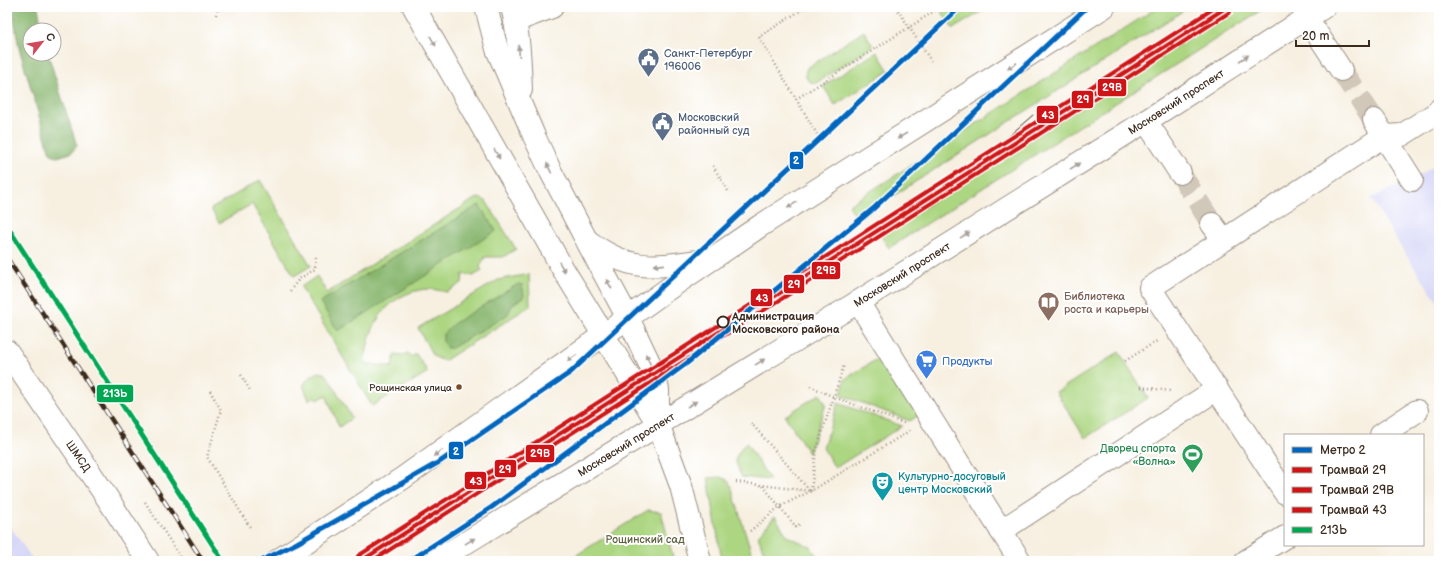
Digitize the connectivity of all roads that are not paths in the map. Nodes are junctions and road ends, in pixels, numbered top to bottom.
1 (414, 7) edge
2 (486, 7) edge
3 (552, 7) edge
4 (1104, 7) edge
5 (1315, 13) edge
6 (514, 14) edge
7 (1341, 70) tunnel mouth
8 (521, 104) junction
9 (1439, 110) edge
10 (1146, 121) junction
11 (1379, 128) junction
12 (1180, 173) tunnel mouth
13 (1412, 180) dead end
14 (586, 239) junction
15 (712, 259) junction
16 (858, 302) junction
17 (628, 318) junction
18 (604, 336) junction
19 (7, 351) edge
20 (7, 368) edge
21 (1217, 389) junction
22 (1417, 411) dead end
23 (658, 424) junction
24 (1382, 434) edge
25 (1284, 491) edge
26 (1001, 531) junction
27 (1284, 538) edge
28 (138, 561) edge
29 (148, 561) edge
30 (277, 561) edge
31 (436, 561) edge
32 (700, 561) edge
33 (1020, 561) edge
34 (1246, 561) edge

1 -> 18 main road
2 - 8 main road
3 - 6 main road
4 -> 15 main road
5 - 7 main road
10 -> 5 main road, Московский проспект
8 -> 6 main road
14 -> 8 main road
9 - 11 main road
10 - 12 main road
16 -> 10 main road, Московский проспект
11 - 13 main road
11 - 21 main road
15 -> 14 main road
17 -> 14 main road
15 - 17 main road
23 -> 16 main road, Московский проспект
16 - 26 main road
17 - 18 main road
23 -> 17 main road
18 - 23 main road
18 -> 30 main road
19 - 29 main road, ШМСД
20 - 28 main road, ШМСД
21 - 25 main road
21 - 26 main road
22 - 24 main road
31 -> 23 main road, Московский проспект
23 - 32 main road
26 - 33 main road
27 - 34 main road

